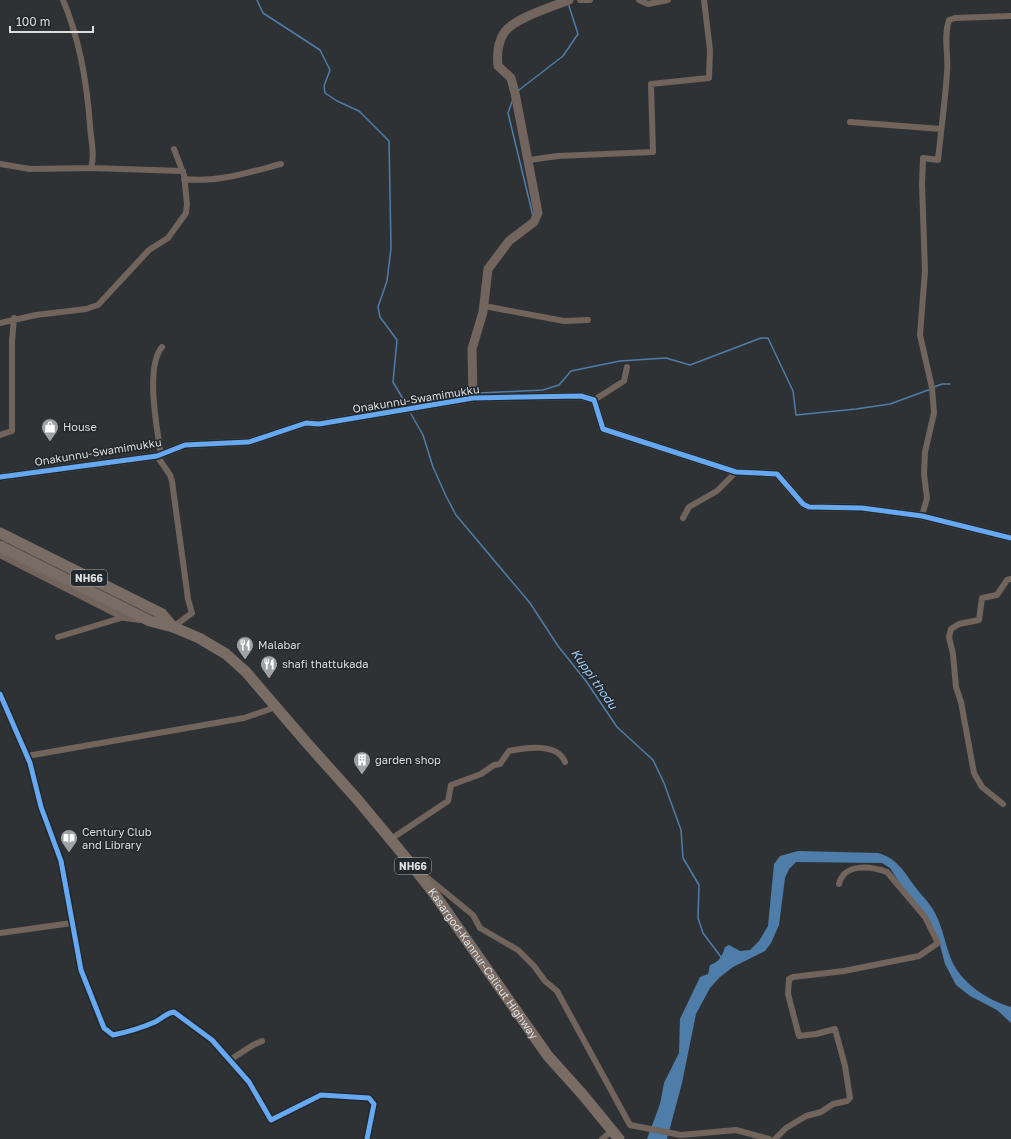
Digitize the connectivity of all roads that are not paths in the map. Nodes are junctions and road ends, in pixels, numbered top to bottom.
1 (63, 0) edge
2 (569, 0) edge
3 (580, 0) edge
4 (590, 0) edge
5 (639, 0) edge
6 (668, 0) edge
7 (704, 0) edge
8 (1011, 16) edge
9 (850, 122) dead end
10 (941, 129) junction
11 (174, 149) dead end
12 (529, 160) junction
13 (0, 164) edge
14 (281, 164) dead end
15 (91, 168) junction
16 (183, 171) junction
17 (184, 179) junction
18 (484, 306) junction
19 (14, 318) junction
20 (588, 320) dead end
21 (0, 323) edge
22 (162, 347) dead end
23 (627, 367) dead end
24 (473, 398) junction
25 (594, 400) junction
26 (0, 435) edge
27 (159, 455) junction
28 (736, 472) junction
29 (0, 477) edge
30 (922, 516) junction
31 (683, 518) dead end
32 (0, 533) edge
33 (1011, 538) edge
34 (0, 546) edge
35 (0, 554) edge
36 (1011, 579) edge
37 (124, 617) junction
38 (150, 621) junction
39 (174, 628) junction
40 (58, 637) dead end
41 (0, 694) edge
42 (276, 707) junction
43 (27, 756) junction
44 (564, 762) dead end
45 (1003, 804) dead end
46 (391, 840) junction
47 (411, 864) junction
48 (838, 884) dead end
49 (72, 923) junction
50 (0, 933) edge
51 (262, 1041) dead end
52 (230, 1060) junction
53 (616, 1135) edge
54 (680, 1137) edge
55 (367, 1139) edge
56 (602, 1139) edge
57 (769, 1139) edge
58 (776, 1139) edge

1 - 15 street
2 - 12 main road
3 - 4 street
5 - 6 street
7 - 12 street
8 - 10 street
9 - 10 street
10 - 30 street
11 - 16 street
12 - 18 main road
13 - 15 street
14 - 17 street
15 - 16 street
16 - 17 street
17 - 19 street
18 - 20 street
18 - 24 main road
19 - 21 street
19 - 26 street
22 - 27 street
23 - 25 street
24 - 25 street, Onakunnu-Swamimukku
24 - 27 street, Onakunnu-Swamimukku
25 - 28 street
27 - 29 street, Onakunnu-Swamimukku
27 - 39 street
28 - 30 street
28 - 31 street
30 - 33 street
32 - 39 highway, Kasargod-Kannur-Calicut Highway / NH66
34 - 38 highway, Kasargod-Kannur-Calicut Highway / NH66
35 - 37 street
36 - 45 street
37 - 38 street
37 - 40 street
38 - 39 highway, Kasargod-Kannur-Calicut Highway / NH66
39 - 42 highway, Kasargod-Kannur-Calicut Highway / NH66
41 - 43 street
42 - 43 street
42 - 46 highway, Kasargod-Kannur-Calicut Highway / NH66
43 - 49 street
44 - 46 street
46 - 47 highway, Kasargod-Kannur-Calicut Highway / NH66
47 - 53 highway, Kasargod-Kannur-Calicut Highway / NH66
47 - 54 street
48 - 58 street
49 - 50 street
49 - 52 street
51 - 52 street
52 - 55 street
53 - 56 street
54 - 57 street

